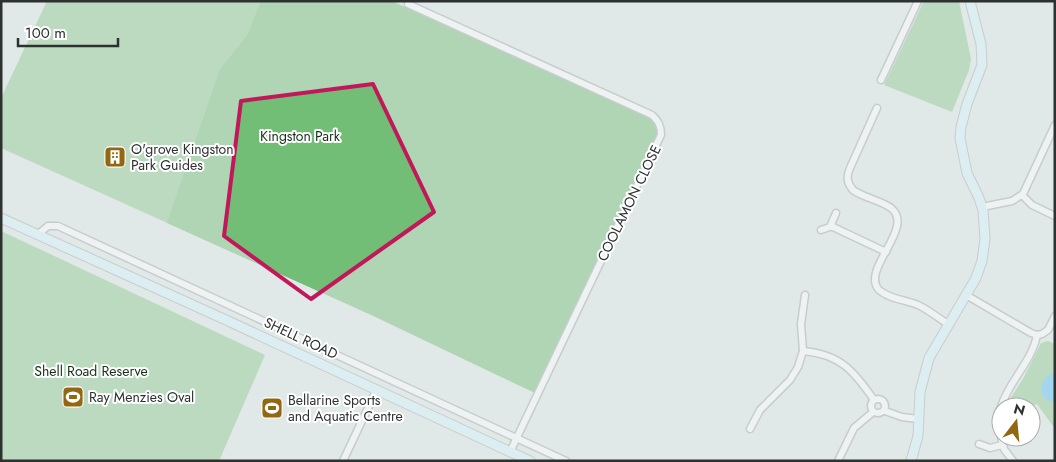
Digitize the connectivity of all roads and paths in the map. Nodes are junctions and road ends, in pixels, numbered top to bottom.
1 (918, 1) edge
2 (970, 1) edge
3 (408, 4) dead end
4 (881, 80) dead end
5 (877, 108) dead end
6 (1055, 125) edge
7 (1022, 195) junction
8 (982, 207) junction
9 (836, 212) dead end
10 (1055, 216) edge
11 (1, 218) edge
12 (831, 226) junction
13 (821, 230) dead end
14 (37, 235) junction
15 (886, 252) junction
16 (805, 295) dead end
17 (966, 295) junction
18 (1055, 316) edge
19 (948, 324) junction
20 (1037, 335) junction
21 (803, 351) junction
22 (377, 389) junction
23 (1005, 397) edge
24 (874, 400) junction
25 (885, 411) junction
26 (873, 412) junction
27 (918, 418) junction
28 (750, 429) dead end
29 (516, 437) junction
30 (978, 444) dead end
31 (994, 447) edge
32 (1003, 447) edge
33 (510, 452) junction
34 (343, 461) edge
35 (530, 461) edge
36 (566, 461) edge
37 (838, 461) edge
38 (911, 461) edge
39 (1013, 461) edge

1 - 4 street
2 - 8 main road
3 - 29 street, COOLAMON CLOSE
5 - 15 street
6 - 7 street
7 - 8 street
7 - 10 street
8 - 17 main road
9 - 12 street
11 - 14 main road, SHELL ROAD
12 - 13 street
12 - 15 street
14 - 22 main road, SHELL ROAD
14 - 29 street, SHELL ROAD
15 - 19 street
16 - 21 street
17 - 19 main road
17 - 20 street
18 - 20 street
19 - 27 main road
20 - 23 street
21 - 24 street
21 - 28 street
22 - 33 main road, SHELL ROAD
22 - 34 street
24 - 25 street
24 - 26 street
25 - 26 street
25 - 27 street
26 - 37 street
27 - 38 main road
29 - 33 street, COOLAMON CLOSE
29 - 36 street, SHELL ROAD
30 - 31 street
32 - 39 street
33 - 35 main road, SHELL ROAD

